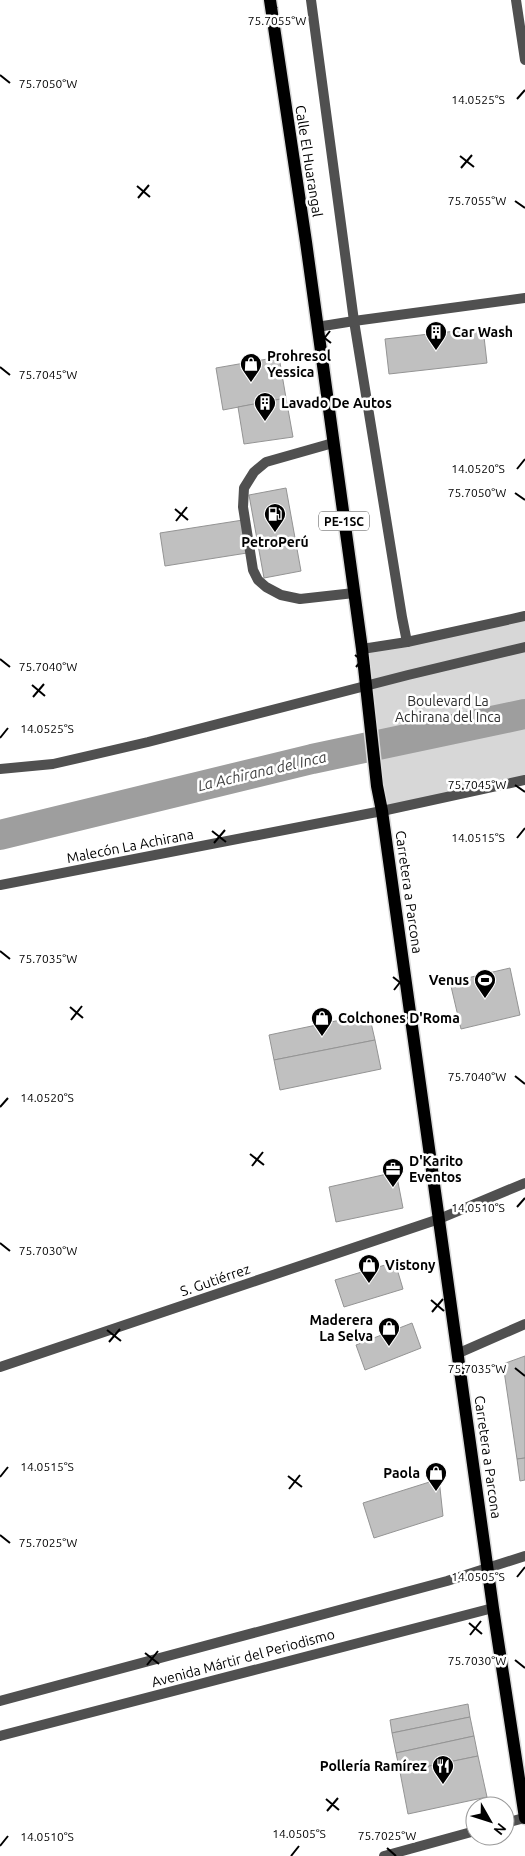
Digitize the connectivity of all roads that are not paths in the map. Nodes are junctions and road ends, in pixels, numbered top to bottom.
1 (270, 0) edge
2 (311, 0) edge
3 (516, 0) edge
4 (525, 60) edge
5 (525, 298) edge
6 (354, 321) junction
7 (317, 327) junction
8 (333, 443) junction
9 (354, 593) junction
10 (525, 616) edge
11 (407, 642) junction
12 (525, 647) edge
13 (362, 649) junction
14 (366, 687) junction
15 (0, 770) edge
16 (525, 780) edge
17 (382, 811) junction
18 (0, 885) edge
19 (525, 1183) edge
20 (439, 1219) junction
21 (525, 1324) edge
22 (458, 1353) junction
23 (0, 1368) edge
24 (525, 1556) edge
25 (488, 1567) junction
26 (493, 1608) junction
27 (0, 1700) edge
28 (0, 1736) edge
29 (524, 1818) edge
30 (465, 1834) edge
31 (384, 1856) edge

1 - 7 main road, Calle El Huarangal / PE-1SC
2 - 6 street
3 - 4 street
5 - 6 street
6 - 7 street
6 - 11 street
7 - 8 main road, Carretera a Parcona / PE-1SC
8 - 9 main road, Carretera a Parcona / PE-1SC
8 - 9 street
9 - 13 main road, Carretera a Parcona / PE-1SC
10 - 11 street
11 - 13 street
12 - 14 street
13 - 14 main road, Carretera a Parcona / PE-1SC
14 - 15 street
14 - 17 main road, Carretera a Parcona / PE-1SC
16 - 17 street, Malecón La Achirana
17 - 18 street, Malecón La Achirana
17 - 20 main road, Carretera a Parcona / PE-1SC
19 - 20 street, S. Gutiérrez
20 - 22 main road, Carretera a Parcona / PE-1SC
20 - 23 street, S. Gutiérrez
21 - 22 street
22 - 25 main road, Carretera a Parcona / PE-1SC
24 - 25 street, Avenida Mártir del Periodismo
25 - 26 main road, Carretera a Parcona / PE-1SC
25 - 27 street, Avenida Mártir del Periodismo
26 - 28 street, Avenida Mártir del Periodismo
26 - 29 main road, Carretera a Parcona / PE-1SC
30 - 31 street

